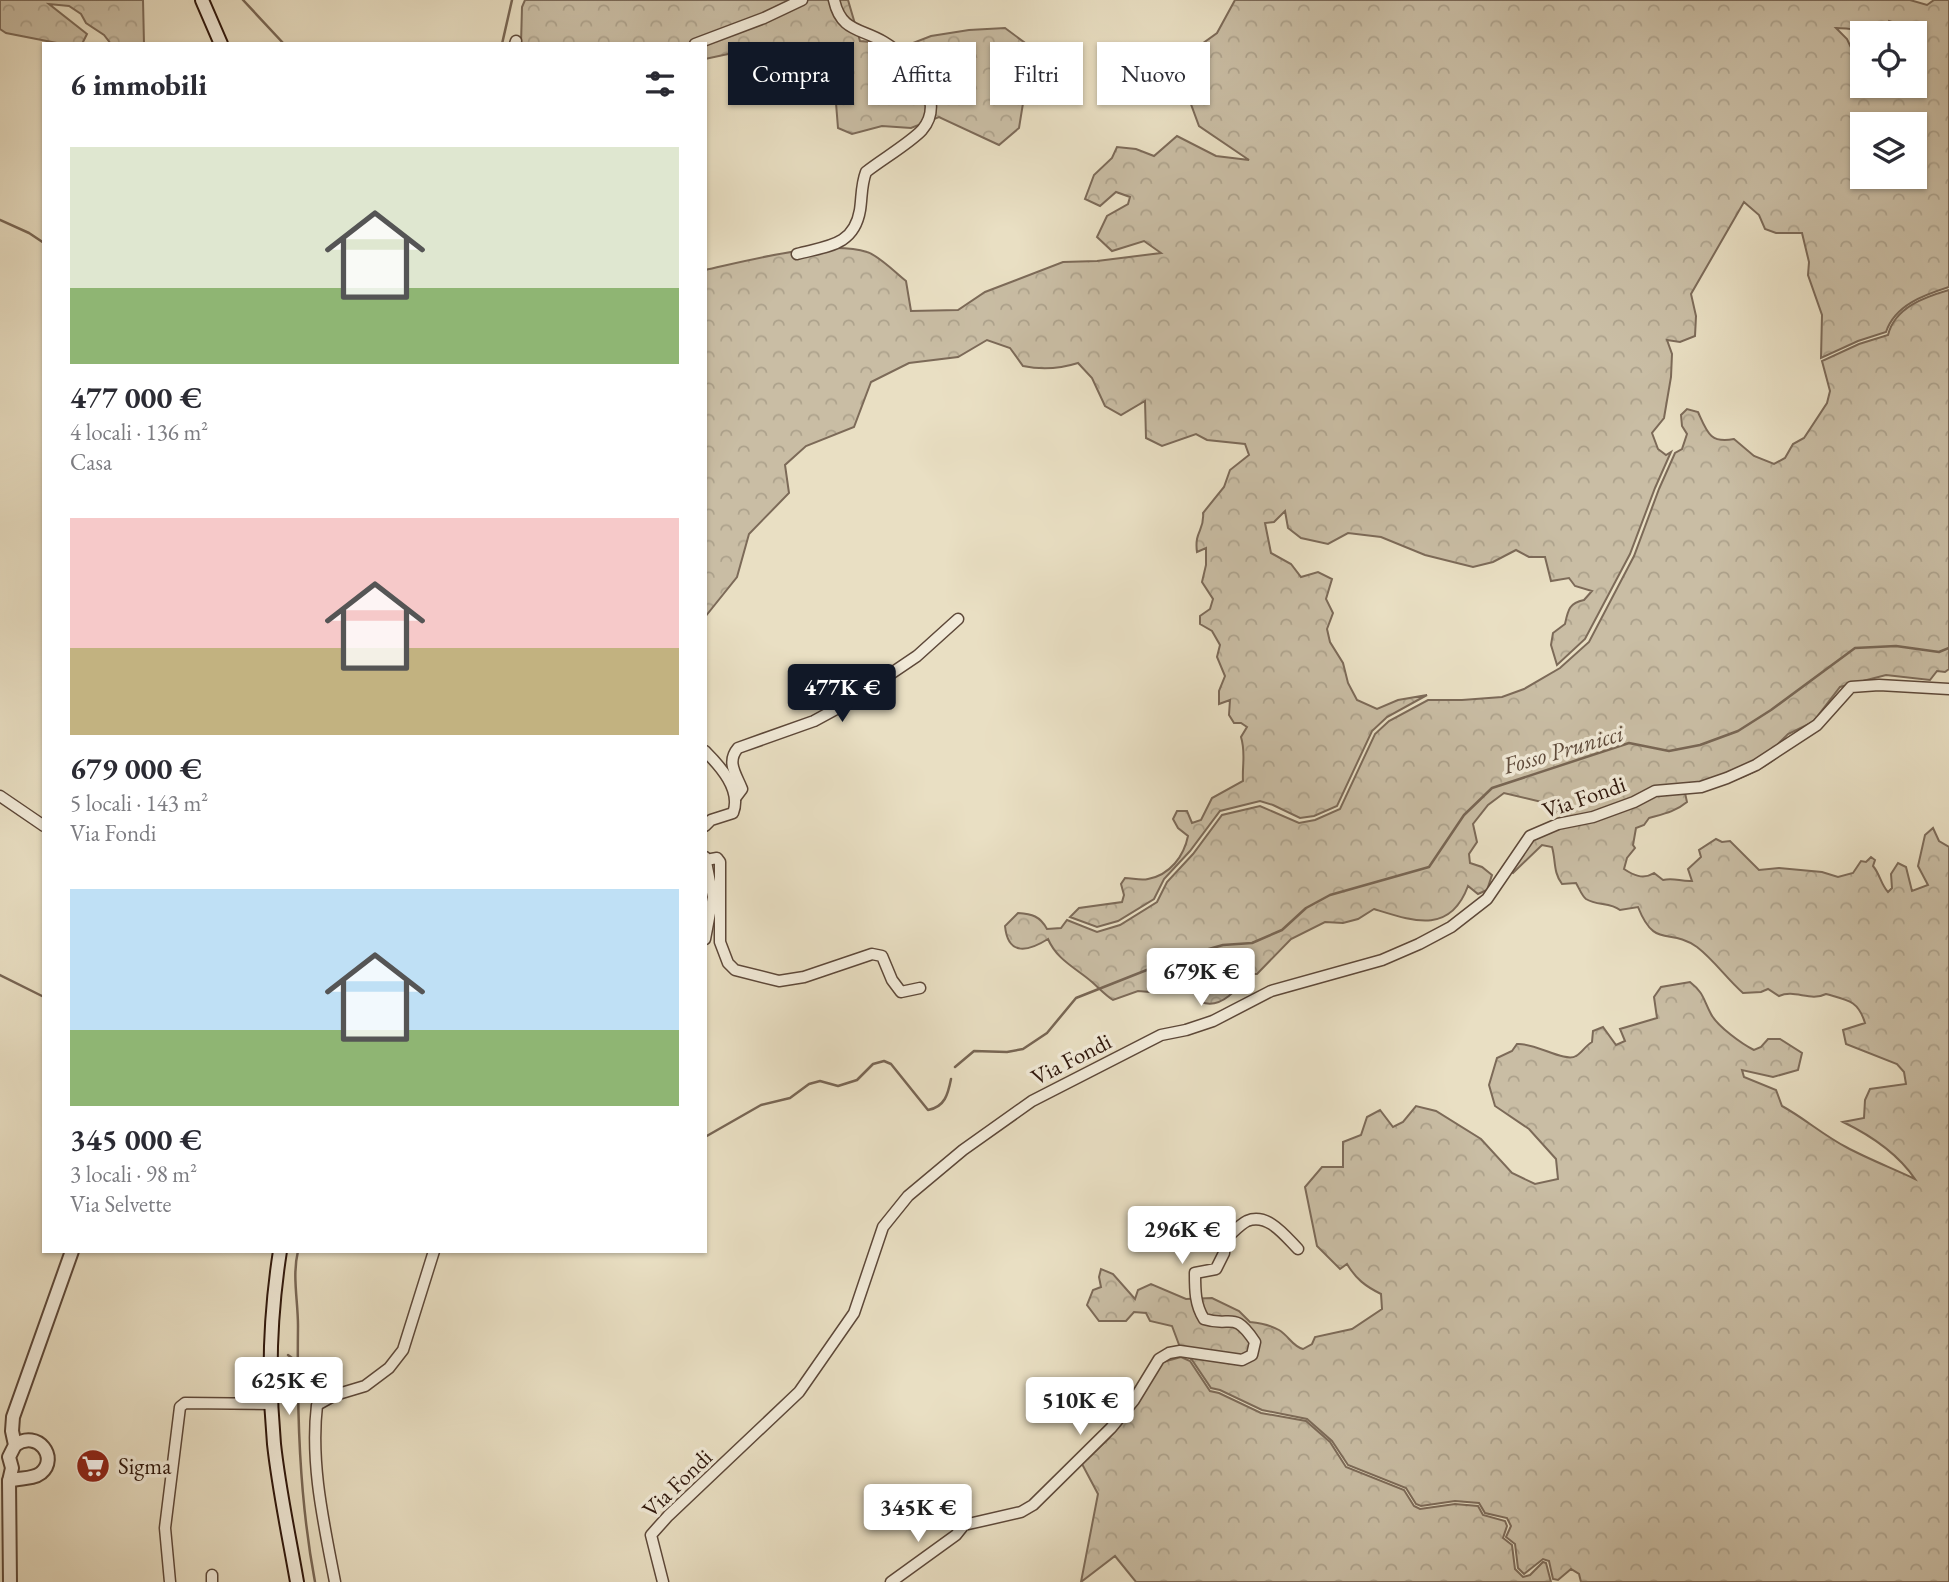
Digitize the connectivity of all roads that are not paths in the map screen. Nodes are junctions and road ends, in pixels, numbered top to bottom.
1 (202, 0) edge
2 (803, 0) edge
3 (834, 0) edge
4 (220, 42) edge
5 (700, 42) edge
6 (797, 254) dead end
7 (958, 620) dead end
8 (1949, 689) edge
9 (707, 753) edge
10 (0, 796) edge
11 (736, 797) junction
12 (707, 824) edge
13 (42, 825) edge
14 (707, 859) edge
15 (707, 864) edge
16 (707, 928) edge
17 (920, 988) dead end
18 (1298, 1250) dead end
19 (71, 1253) edge
20 (280, 1253) edge
21 (434, 1253) edge
22 (271, 1404) junction
23 (20, 1442) junction
24 (14, 1475) junction
25 (9, 1582) edge
26 (170, 1582) edge
27 (297, 1582) edge
28 (335, 1582) edge
29 (663, 1582) edge
30 (891, 1582) edge

1 - 4 street
2 - 5 street
3 - 6 street
7 - 11 street
8 - 29 street, Via Fondi
9 - 11 street
10 - 13 street
11 - 12 street
14 - 17 street
15 - 16 street
18 - 30 street
19 - 23 street
20 - 22 street
21 - 28 street
22 - 26 street
22 - 27 street
23 - 24 street
23 - 24 street
24 - 25 street

